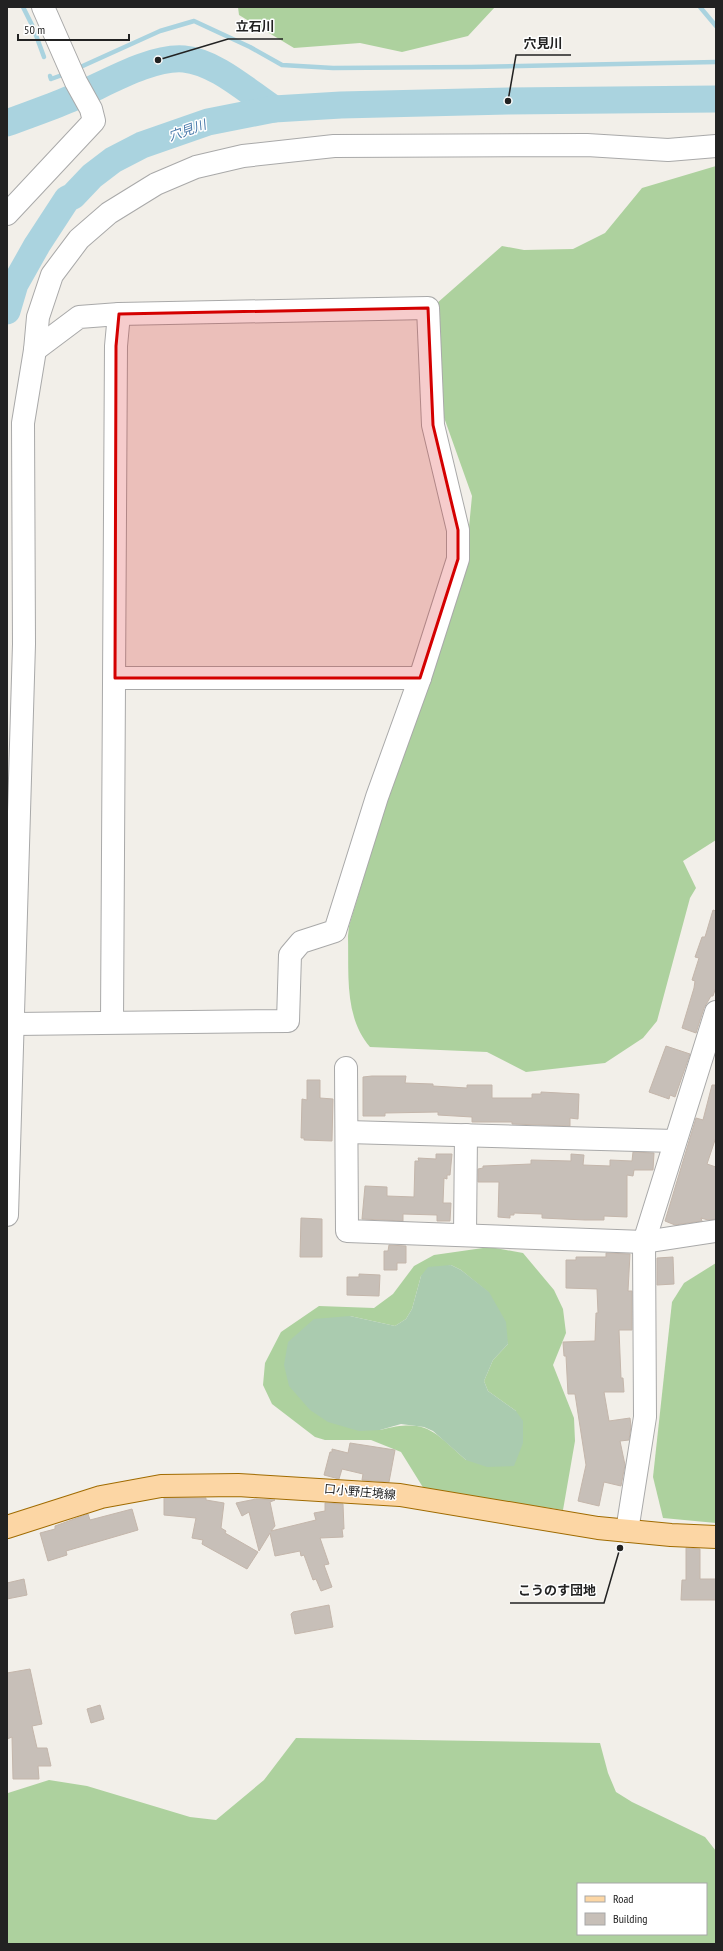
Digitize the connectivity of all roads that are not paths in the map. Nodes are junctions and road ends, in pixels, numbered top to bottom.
1 (43, 7) edge
2 (716, 146) edge
3 (7, 214) edge
4 (119, 314) junction
5 (35, 350) junction
6 (115, 678) junction
7 (420, 678) junction
8 (716, 1012) edge
9 (112, 1022) junction
10 (14, 1024) junction
11 (712, 1036) edge
12 (10, 1046) edge
13 (346, 1068) dead end
14 (347, 1132) junction
15 (466, 1135) junction
16 (675, 1141) junction
17 (7, 1215) edge
18 (716, 1231) edge
19 (465, 1235) junction
20 (644, 1242) junction
21 (7, 1527) edge
22 (627, 1531) junction
23 (716, 1537) edge

1 - 3 street
2 - 5 street
4 - 5 street
4 - 6 street
4 - 7 street
5 - 10 street
6 - 7 street
6 - 9 street
7 - 9 street
8 - 11 street
9 - 10 street
10 - 12 street
11 - 16 street
12 - 17 street
13 - 14 street
14 - 15 street
14 - 19 street
15 - 16 street
15 - 19 street
16 - 20 street
18 - 20 street
19 - 20 street
20 - 22 street
21 - 22 main road, 口小野庄境線
22 - 23 main road, 口小野庄境線

